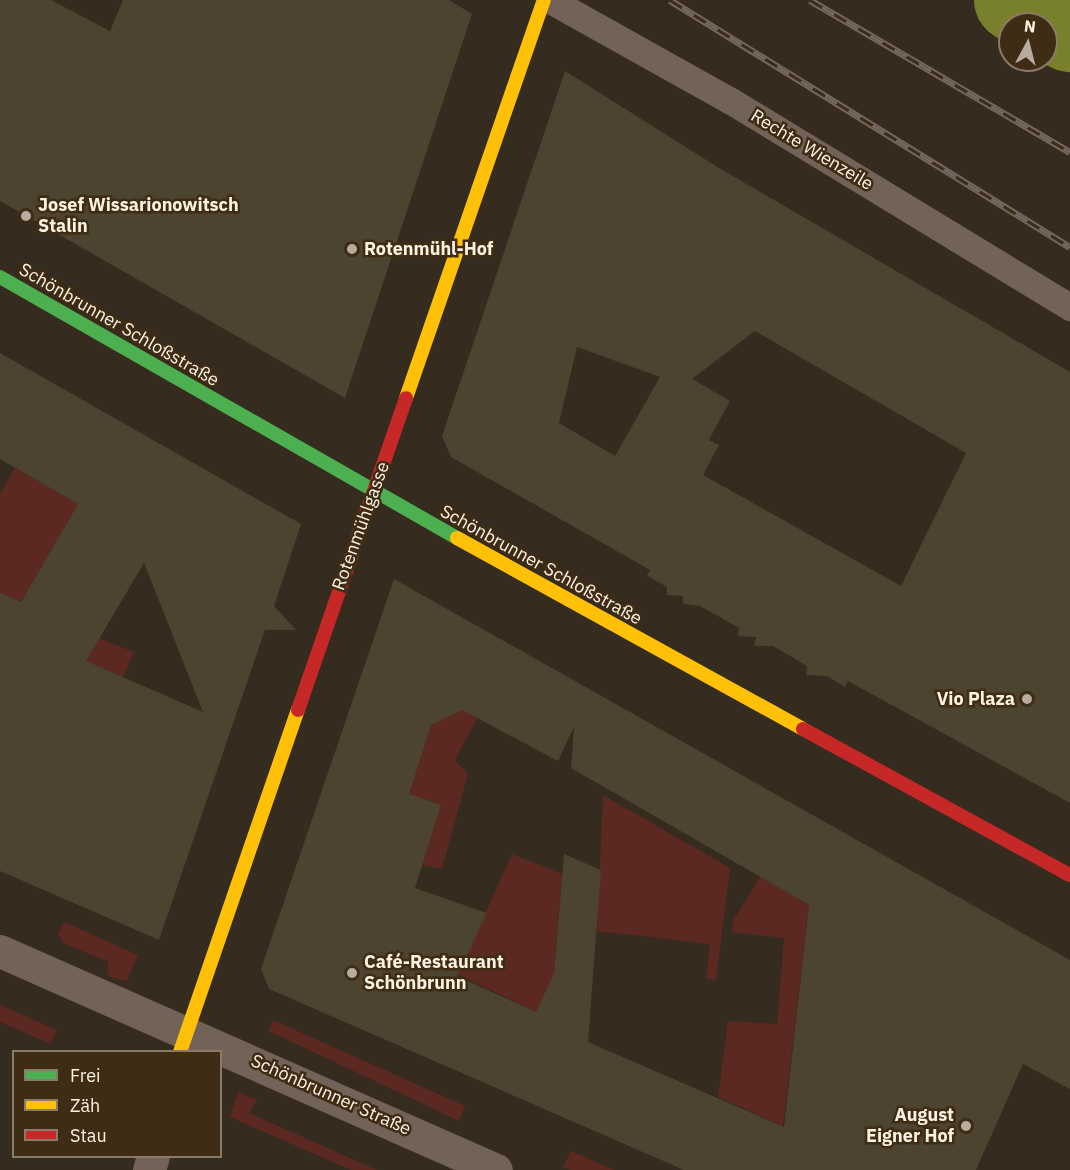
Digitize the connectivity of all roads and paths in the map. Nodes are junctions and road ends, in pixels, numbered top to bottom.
1 (544, 0) edge
2 (550, 0) edge
3 (0, 277) edge
4 (1070, 307) edge
5 (374, 490) junction
6 (1070, 875) edge
7 (0, 951) edge
8 (183, 1041) edge
9 (205, 1050) edge
10 (222, 1057) edge
11 (496, 1170) edge

1 - 5 main road, Rotenmühlgasse
2 - 4 lane, Rechte Wienzeile
3 - 5 main road, Schönbrunner Schloßstraße
5 - 6 main road, Schönbrunner Schloßstraße
5 - 8 main road, Rotenmühlgasse
7 - 8 street, Schönbrunner Straße
8 - 9 street, Schönbrunner Straße
10 - 11 street, Schönbrunner Straße

